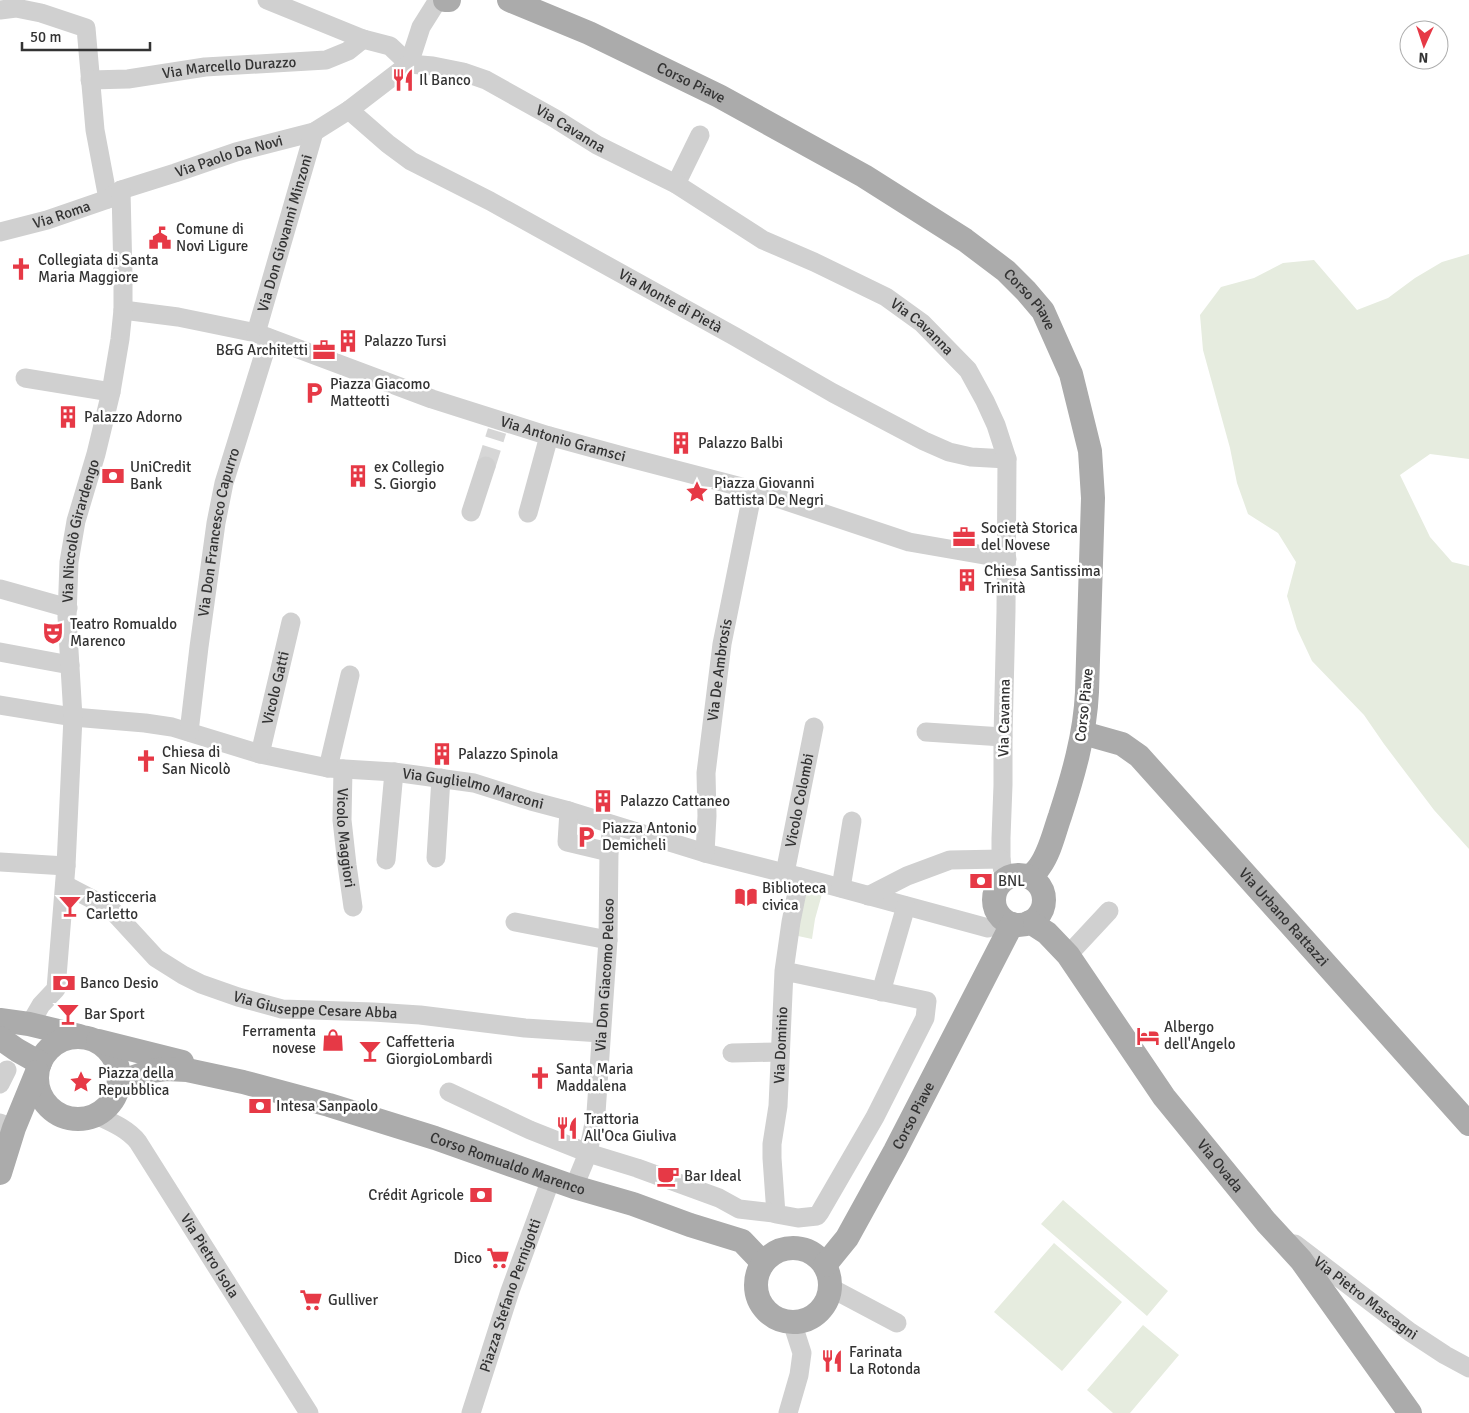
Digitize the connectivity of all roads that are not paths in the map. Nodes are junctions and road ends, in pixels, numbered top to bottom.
1 (267, 0) edge
2 (438, 0) edge
3 (445, 0) edge
4 (449, 0) edge
5 (509, 0) edge
6 (0, 10) edge
7 (363, 39) junction
8 (409, 64) junction
9 (90, 80) junction
10 (349, 110) junction
11 (314, 132) junction
12 (700, 135) dead end
13 (676, 184) junction
14 (114, 194) junction
15 (0, 232) edge
16 (122, 310) junction
17 (263, 336) junction
18 (25, 378) dead end
19 (111, 392) junction
20 (549, 436) junction
21 (1007, 459) junction
22 (486, 466) tunnel mouth
23 (753, 490) junction
24 (471, 512) dead end
25 (528, 513) dead end
26 (1007, 559) junction
27 (0, 589) edge
28 (68, 608) junction
29 (292, 622) dead end
30 (0, 652) edge
31 (70, 665) junction
32 (350, 675) dead end
33 (0, 705) edge
34 (73, 717) junction
35 (814, 727) dead end
36 (189, 732) junction
37 (926, 732) dead end
38 (1083, 733) junction
39 (1003, 737) junction
40 (260, 754) junction
41 (335, 768) junction
42 (394, 772) junction
43 (441, 778) junction
44 (569, 811) junction
45 (852, 822) dead end
46 (612, 824) junction
47 (609, 852) junction
48 (706, 853) junction
49 (436, 858) dead end
50 (386, 860) dead end
51 (0, 862) edge
52 (66, 866) junction
53 (1003, 869) junction
54 (793, 875) junction
55 (1029, 877) junction
56 (65, 885) junction
57 (840, 888) junction
58 (868, 896) junction
59 (906, 906) junction
60 (354, 907) dead end
61 (1109, 911) dead end
62 (515, 922) dead end
63 (1009, 924) junction
64 (608, 940) junction
65 (1068, 955) junction
66 (784, 971) junction
67 (881, 992) junction
68 (34, 1017) dead end
69 (0, 1020) edge
70 (601, 1033) junction
71 (0, 1038) edge
72 (89, 1038) junction
73 (780, 1052) junction
74 (732, 1053) dead end
75 (38, 1067) junction
76 (243, 1082) junction
77 (119, 1086) junction
78 (449, 1092) dead end
79 (54, 1112) junction
80 (96, 1115) junction
81 (1469, 1124) edge
82 (5, 1130) edge
83 (588, 1153) junction
84 (0, 1173) edge
85 (551, 1179) junction
86 (574, 1187) junction
87 (775, 1214) junction
88 (1266, 1222) junction
89 (763, 1263) junction
90 (825, 1265) junction
91 (831, 1288) junction
92 (792, 1322) junction
93 (897, 1323) dead end
94 (1469, 1368) edge
95 (309, 1413) edge
96 (471, 1413) edge
97 (788, 1413) edge
98 (1410, 1413) edge

1 - 7 street
2 - 8 street
3 - 4 main road
5 - 38 main road, Corso Piave
6 - 9 street, Via Niccolò Girardengo
7 - 8 street
7 - 9 street, Via Marcello Durazzo
8 - 10 street, Via Paolo Da Novi
8 - 13 street, Via Cavanna
9 - 14 street, Via Niccolò Girardengo
10 - 11 street, Via Paolo Da Novi
10 - 21 street, Via Monte di Pietà
11 - 14 street, Via Paolo Da Novi
11 - 17 street, Via Don Giovanni Minzoni
12 - 13 street
13 - 21 street, Via Cavanna
14 - 15 street, Via Roma
14 - 16 street, Via Niccolò Girardengo
16 - 17 street, Via Antonio Gramsci
16 - 19 street, Via Niccolò Girardengo
17 - 20 street, Via Antonio Gramsci
17 - 36 street, Via Don Francesco Capurro
18 - 19 street
19 - 28 street, Via Niccolò Girardengo
20 - 23 street, Via Antonio Gramsci
20 - 25 street
21 - 26 street, Via Cavanna
22 - 24 street
23 - 26 street, Via Antonio Gramsci
23 - 48 street, Via De Ambrosis
26 - 39 street, Via Cavanna
27 - 28 street
28 - 31 street, Via Niccolò Girardengo
29 - 40 street, Vicolo Gatti
30 - 31 street
31 - 34 street, Via Niccolò Girardengo
32 - 41 street, Vicolo Maggiori
33 - 34 street, Via Guglielmo Marconi
34 - 36 street, Via Guglielmo Marconi
34 - 52 street, Via Niccolò Girardengo
35 - 54 street, Vicolo Colombi
36 - 40 street, Via Guglielmo Marconi
37 - 39 street
38 - 55 main road, Corso Piave
38 - 81 main road, Via Urbano Rattazzi
39 - 53 street, Via Cavanna
40 - 41 street, Via Guglielmo Marconi
41 - 42 street, Via Guglielmo Marconi
41 - 60 street, Vicolo Maggiori
42 - 43 street, Via Guglielmo Marconi
42 - 50 street
43 - 44 street, Via Guglielmo Marconi
43 - 49 street
44 - 46 street, Via Guglielmo Marconi
44 - 47 street
45 - 57 street
46 - 47 street, Via Don Giacomo Peloso
46 - 48 street, Via Guglielmo Marconi
47 - 64 street, Via Don Giacomo Peloso
48 - 54 street, Via Guglielmo Marconi
51 - 52 street
52 - 56 street, Via Niccolò Girardengo
53 - 55 main road
53 - 58 street
53 - 63 main road
54 - 57 street, Via Guglielmo Marconi
54 - 66 street, Via Dominio
55 - 63 main road, Corso Piave
56 - 68 street, Via Niccolò Girardengo
56 - 70 street, Via Giuseppe Cesare Abba
57 - 58 street, Via Guglielmo Marconi
58 - 59 street, Via Guglielmo Marconi
59 - 63 street, Via Guglielmo Marconi
59 - 67 street
61 - 65 street
62 - 64 street
63 - 65 main road, Via Ovada
63 - 90 main road, Corso Piave
64 - 70 street, Via Don Giacomo Peloso
65 - 88 main road, Via Ovada
66 - 67 street
66 - 73 street, Via Dominio
67 - 87 street
69 - 72 main road, Corso Romualdo Marenco
70 - 83 street, Via Don Giacomo Peloso
71 - 75 main road
72 - 75 main road
72 - 76 main road, Corso Romualdo Marenco
72 - 77 main road
73 - 74 street
73 - 87 street, Via Dominio
75 - 79 main road
75 - 82 main road
76 - 77 main road, Corso Romualdo Marenco
76 - 85 main road, Corso Romualdo Marenco
77 - 80 main road
78 - 83 street
79 - 80 main road
79 - 82 main road
80 - 95 street, Via Pietro Isola
82 - 84 main road
83 - 86 street, Via Don Giacomo Peloso
83 - 87 street
85 - 86 main road, Corso Romualdo Marenco
85 - 96 street, Piazza Stefano Pernigotti
86 - 89 main road, Corso Romualdo Marenco
88 - 94 street, Via Pietro Mascagni
88 - 98 main road, Via Ovada
89 - 90 main road
89 - 92 main road
90 - 91 main road
91 - 92 main road
91 - 93 street
92 - 97 street

